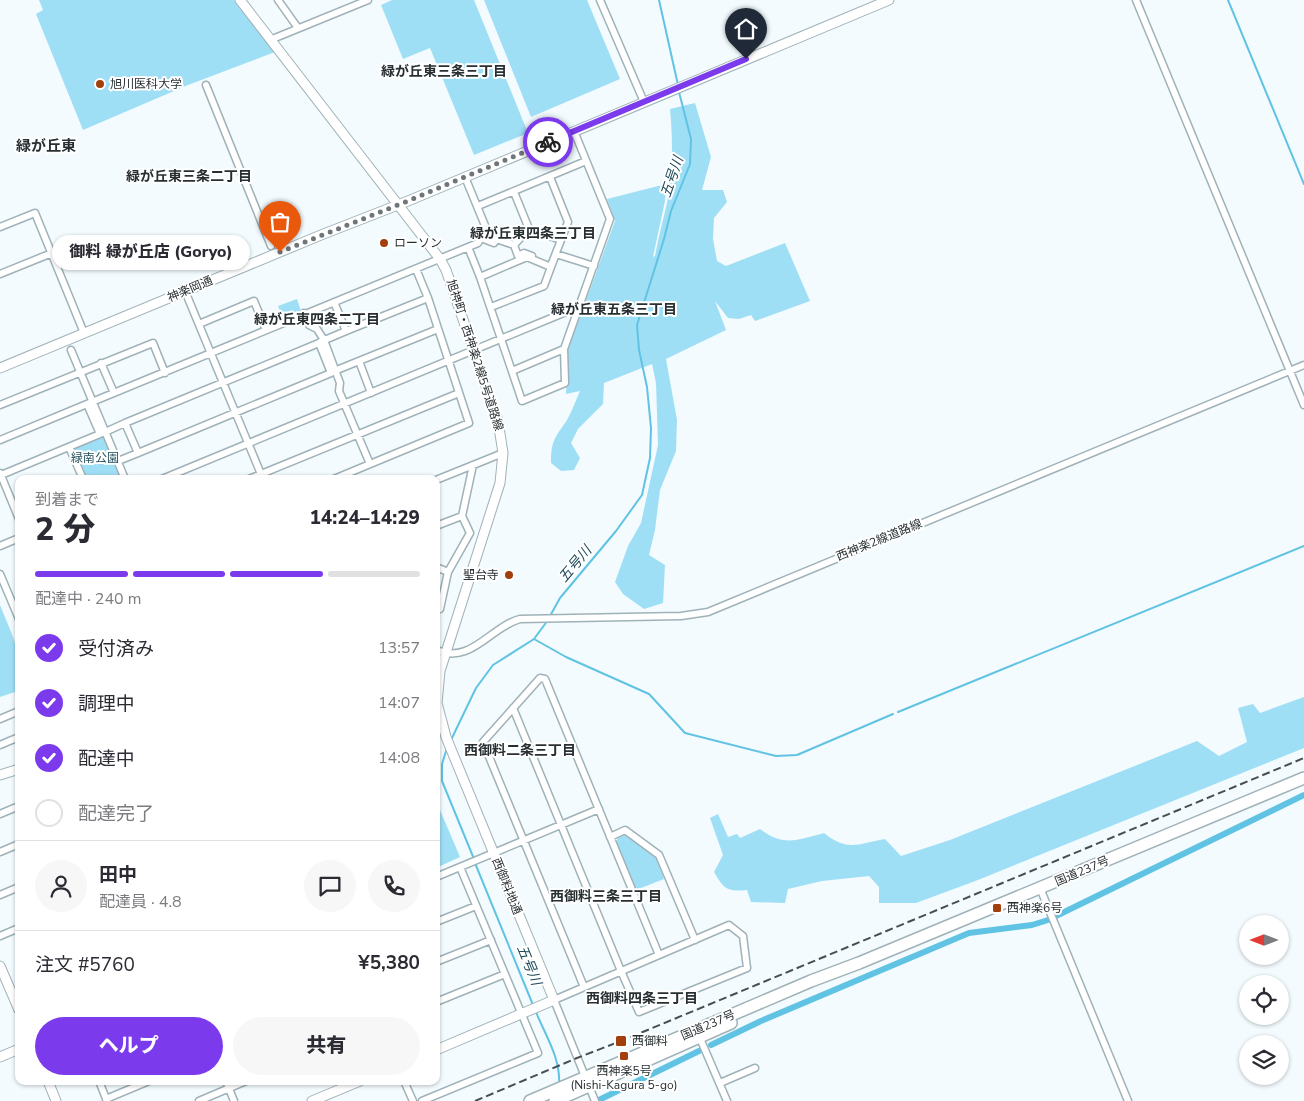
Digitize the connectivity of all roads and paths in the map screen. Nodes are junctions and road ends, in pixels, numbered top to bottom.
1 (240, 0) edge
2 (278, 0) edge
3 (368, 0) edge
4 (600, 0) edge
5 (889, 0) edge
6 (1136, 0) edge
7 (355, 2) edge
8 (298, 28) junction
9 (270, 40) junction
10 (206, 85) dead end
11 (644, 102) junction
12 (574, 131) junction
13 (586, 161) junction
14 (465, 177) junction
15 (550, 177) junction
16 (514, 192) junction
17 (397, 205) junction
18 (478, 206) junction
19 (0, 227) edge
20 (529, 229) junction
21 (481, 238) junction
22 (561, 240) junction
23 (514, 245) junction
24 (271, 246) dead end
25 (468, 247) junction
26 (52, 253) junction
27 (556, 254) junction
28 (440, 259) junction
29 (552, 265) junction
30 (594, 266) junction
31 (416, 269) junction
32 (0, 274) edge
33 (480, 277) junction
34 (185, 291) junction
35 (428, 298) junction
36 (334, 302) junction
37 (491, 307) junction
38 (578, 307) junction
39 (304, 314) junction
40 (199, 324) junction
41 (438, 329) junction
42 (266, 330) junction
43 (346, 331) junction
44 (84, 333) junction
45 (501, 339) junction
46 (321, 342) junction
47 (564, 349) junction
48 (71, 350) dead end
49 (474, 350) junction
50 (211, 353) junction
51 (359, 361) junction
52 (449, 361) junction
53 (101, 363) junction
54 (1304, 365) edge
55 (0, 368) edge
56 (512, 370) junction
57 (1290, 371) junction
58 (81, 372) junction
59 (333, 372) junction
60 (164, 373) junction
61 (223, 383) junction
62 (114, 393) junction
63 (371, 393) junction
64 (459, 393) junction
65 (90, 403) junction
66 (345, 404) junction
67 (0, 405) edge
68 (1304, 405) edge
69 (236, 412) junction
70 (125, 423) junction
71 (103, 433) junction
72 (358, 434) junction
73 (0, 440) edge
74 (248, 443) junction
75 (69, 446) junction
76 (138, 453) junction
77 (503, 453) junction
78 (118, 461) junction
79 (370, 464) junction
80 (474, 465) junction
81 (0, 474) edge
82 (79, 475) edge
83 (123, 475) edge
84 (172, 475) edge
85 (262, 475) edge
86 (264, 475) edge
87 (344, 475) edge
88 (440, 478) edge
89 (15, 501) edge
90 (462, 516) junction
91 (440, 524) edge
92 (15, 540) edge
93 (0, 546) edge
94 (440, 569) edge
95 (448, 572) junction
96 (0, 574) edge
97 (440, 609) edge
98 (15, 610) edge
99 (441, 652) edge
100 (513, 708) junction
101 (15, 713) edge
102 (0, 719) edge
103 (440, 720) edge
104 (15, 739) edge
105 (0, 745) edge
106 (15, 770) edge
107 (0, 775) edge
108 (1304, 778) edge
109 (15, 808) edge
110 (599, 809) junction
111 (0, 814) edge
112 (561, 825) junction
113 (610, 837) junction
114 (524, 840) junction
115 (15, 846) edge
116 (0, 852) edge
117 (494, 853) junction
118 (460, 867) junction
119 (440, 875) edge
120 (1040, 888) junction
121 (15, 889) edge
122 (0, 895) edge
123 (476, 906) junction
124 (440, 920) edge
125 (15, 930) edge
126 (0, 936) edge
127 (491, 940) junction
128 (695, 940) junction
129 (659, 955) junction
130 (440, 960) edge
131 (0, 966) edge
132 (621, 972) junction
133 (504, 974) junction
134 (584, 987) junction
135 (440, 1000) edge
136 (554, 1000) junction
137 (15, 1001) edge
138 (525, 1013) junction
139 (698, 1034) junction
140 (440, 1048) edge
141 (15, 1051) edge
142 (0, 1057) edge
143 (755, 1068) dead end
144 (587, 1082) junction
145 (720, 1083) junction
146 (50, 1085) edge
147 (101, 1085) edge
148 (140, 1085) edge
149 (228, 1085) edge
150 (238, 1085) edge
151 (350, 1085) edge
152 (406, 1085) edge
153 (229, 1089) junction
154 (558, 1094) edge
155 (107, 1100) edge
156 (56, 1101) edge
157 (199, 1101) edge
158 (234, 1101) edge
159 (312, 1101) edge
160 (413, 1101) edge
161 (422, 1101) edge
162 (530, 1101) edge
163 (594, 1101) edge
164 (727, 1101) edge
165 (1128, 1101) edge

1 - 9 street, 旭神町・西神楽2線5号道路線
2 - 8 street
3 - 7 street
4 - 11 street
5 - 11 street, 神楽岡通
6 - 57 street
7 - 8 street
8 - 9 street
9 - 17 street, 旭神町・西神楽2線5号道路線
10 - 24 street
11 - 12 street, 神楽岡通
12 - 13 street
12 - 14 street, 神楽岡通
13 - 15 street
13 - 30 street
14 - 17 street, 神楽岡通
14 - 18 street
15 - 16 street
15 - 22 street
16 - 18 street
16 - 20 street
17 - 28 street, 旭神町・西神楽2線5号道路線
17 - 34 street, 神楽岡通
18 - 21 street
19 - 26 street
20 - 22 street
20 - 23 street
21 - 23 street
21 - 25 street
22 - 27 street
23 - 29 street
25 - 28 street
25 - 33 street
26 - 32 street
26 - 44 street
27 - 29 street
27 - 30 street
28 - 31 street
28 - 49 street, 旭神町・西神楽2線5号道路線
29 - 33 street
29 - 37 street
30 - 38 street
31 - 35 street
31 - 36 street
33 - 37 street
34 - 40 street
34 - 44 street, 神楽岡通
35 - 41 street
35 - 43 street
36 - 39 street
36 - 43 street
37 - 45 street
38 - 45 street
38 - 47 street
39 - 42 street
39 - 46 street
40 - 42 street
40 - 50 street
41 - 51 street
41 - 52 street
42 - 50 street
43 - 46 street
44 - 55 street, 神楽岡通
45 - 49 street
45 - 56 street
46 - 59 street
46 - 61 street
47 - 56 street
47 - 56 street
48 - 58 street
49 - 52 street
49 - 77 street, 旭神町・西神楽2線5号道路線
50 - 60 street
50 - 61 street
51 - 59 street
51 - 63 street
52 - 63 street
52 - 64 street
53 - 58 street
53 - 60 street
53 - 62 street
54 - 57 street, 西神楽2線道路線
57 - 68 street
57 - 99 street, 西神楽2線道路線
58 - 65 street
58 - 67 street
59 - 66 street
59 - 69 street
60 - 62 street
61 - 69 street
61 - 70 street
62 - 65 street
63 - 66 street
64 - 72 street
64 - 79 street
65 - 71 street
65 - 73 street
66 - 72 street
66 - 74 street
69 - 74 street
69 - 76 street
70 - 71 street
70 - 76 street
71 - 75 street
71 - 78 street
72 - 79 street
72 - 86 street
74 - 84 street
74 - 85 street
75 - 81 street
75 - 82 street
76 - 78 street
77 - 80 street
77 - 99 street, 旭神町・西神楽2線5号道路線
78 - 83 street
79 - 87 street
80 - 88 street
80 - 90 street
81 - 89 street
90 - 91 street
90 - 95 street
92 - 93 street
94 - 95 street
95 - 97 street
96 - 98 street
100 - 110 street
100 - 112 street
100 - 114 street
101 - 102 street
103 - 117 street, 西御料地通
104 - 105 street
106 - 107 street
108 - 120 highway, 国道237号
109 - 111 street
110 - 112 street
110 - 113 street
112 - 114 street
112 - 132 street
113 - 128 street
113 - 129 street
114 - 117 street
114 - 134 street
115 - 116 street
117 - 118 street
117 - 136 street, 西御料地通
118 - 119 street
118 - 123 street
120 - 139 highway, 国道237号
120 - 165 street
121 - 122 street
123 - 124 street
123 - 127 street
125 - 126 street
127 - 130 street
127 - 133 street
128 - 129 street
128 - 132 street
129 - 132 street
131 - 137 street
132 - 134 street
133 - 135 street
133 - 138 street
134 - 136 street
136 - 138 street
136 - 144 street
138 - 140 street
138 - 161 street
139 - 144 highway, 国道237号
139 - 145 street
141 - 142 street
143 - 145 street
144 - 154 highway, 国道237号
144 - 163 street
145 - 164 street
146 - 156 street
147 - 155 street
148 - 155 street
149 - 153 street
150 - 153 street
151 - 159 street
152 - 160 street
153 - 157 street
153 - 158 street
154 - 162 highway, 国道237号

